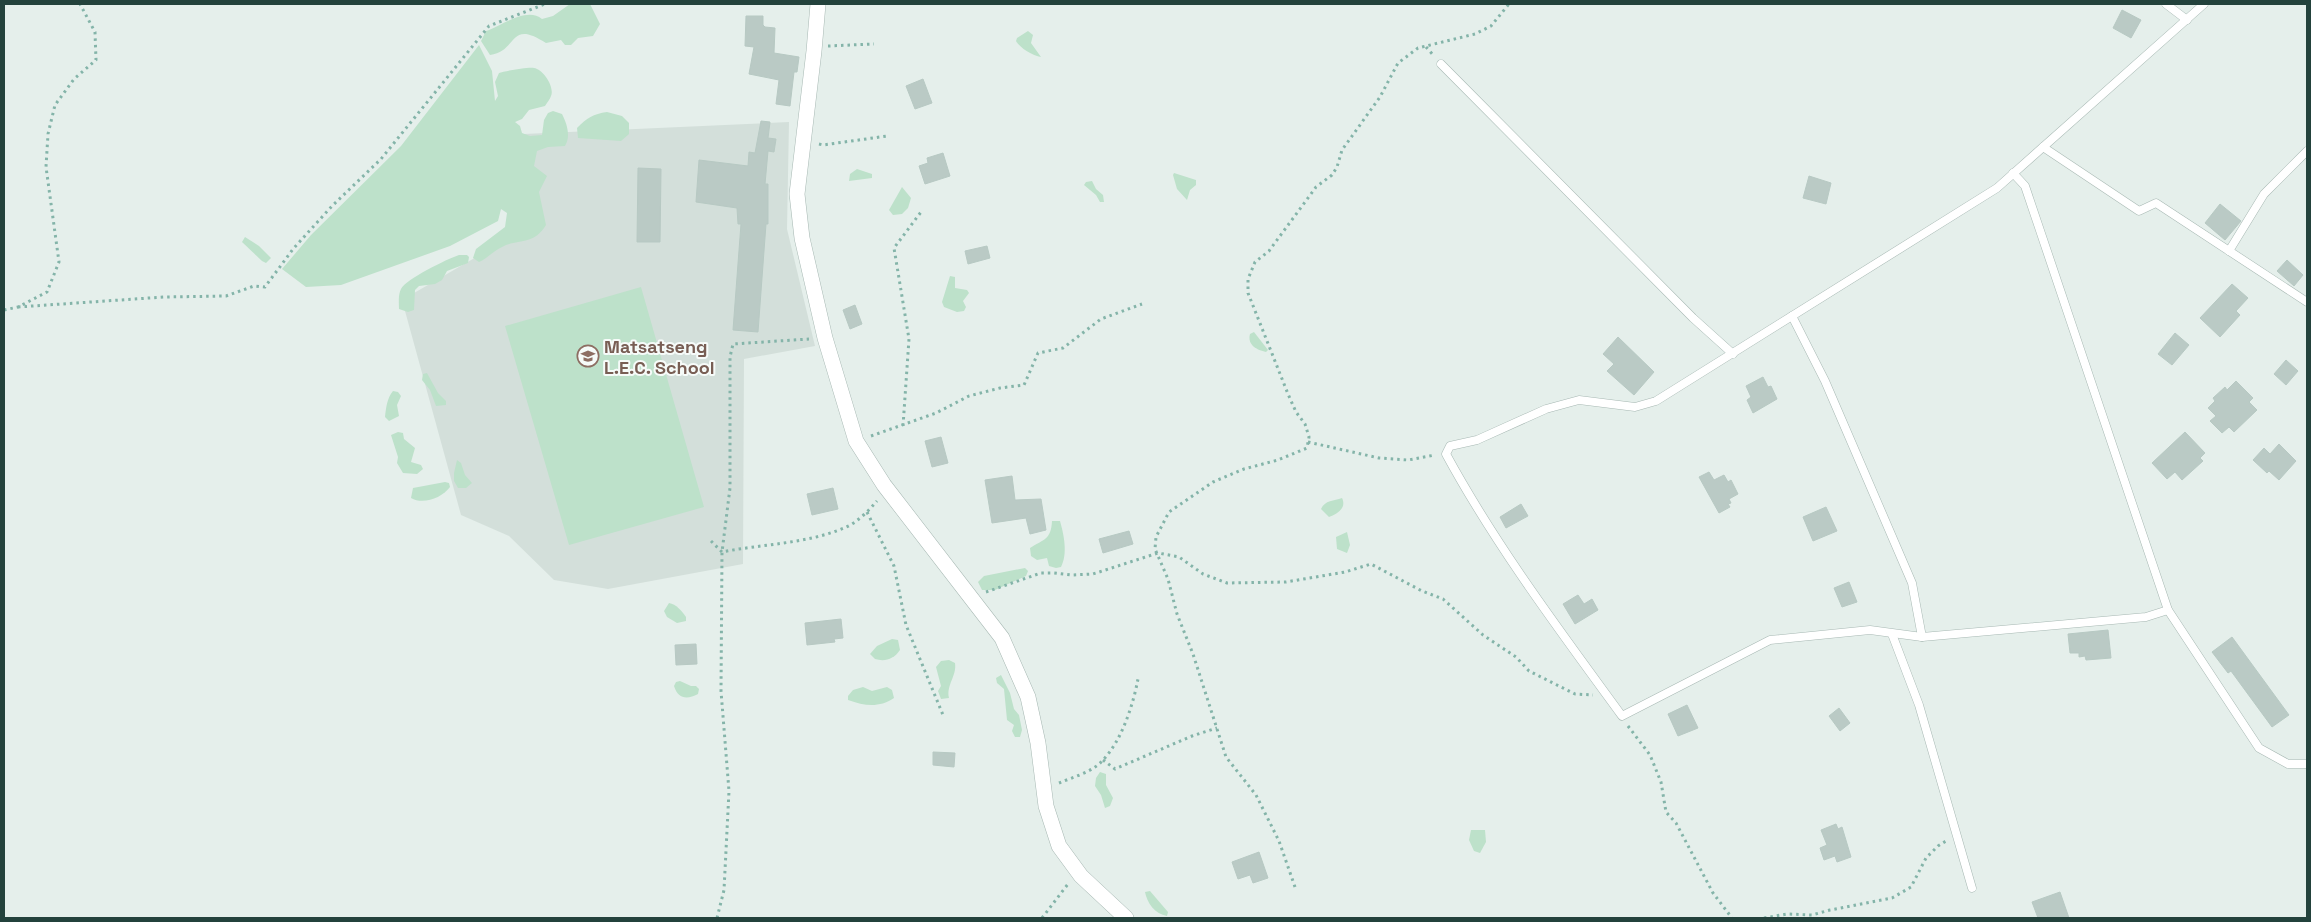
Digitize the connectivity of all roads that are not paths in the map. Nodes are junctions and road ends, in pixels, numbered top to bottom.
1 (818, 4) edge
2 (2166, 4) edge
3 (2204, 4) edge
4 (2187, 20) junction
5 (1441, 64) dead end
6 (2043, 147) junction
7 (2307, 151) edge
8 (2013, 173) junction
9 (2229, 251) junction
10 (2307, 302) edge
11 (1792, 316) junction
12 (1733, 354) junction
13 (2168, 610) junction
14 (1892, 634) junction
15 (1922, 637) junction
16 (2307, 764) edge
17 (1972, 888) dead end
18 (1126, 918) edge

1 - 18 street
2 - 4 lane
3 - 4 lane
4 - 6 lane
5 - 12 lane
6 - 8 lane
6 - 9 lane
7 - 9 lane
8 - 11 lane
8 - 13 lane
9 - 10 lane
11 - 12 lane
11 - 15 lane
12 - 14 lane
13 - 15 lane
13 - 16 lane
14 - 15 lane
14 - 17 lane

